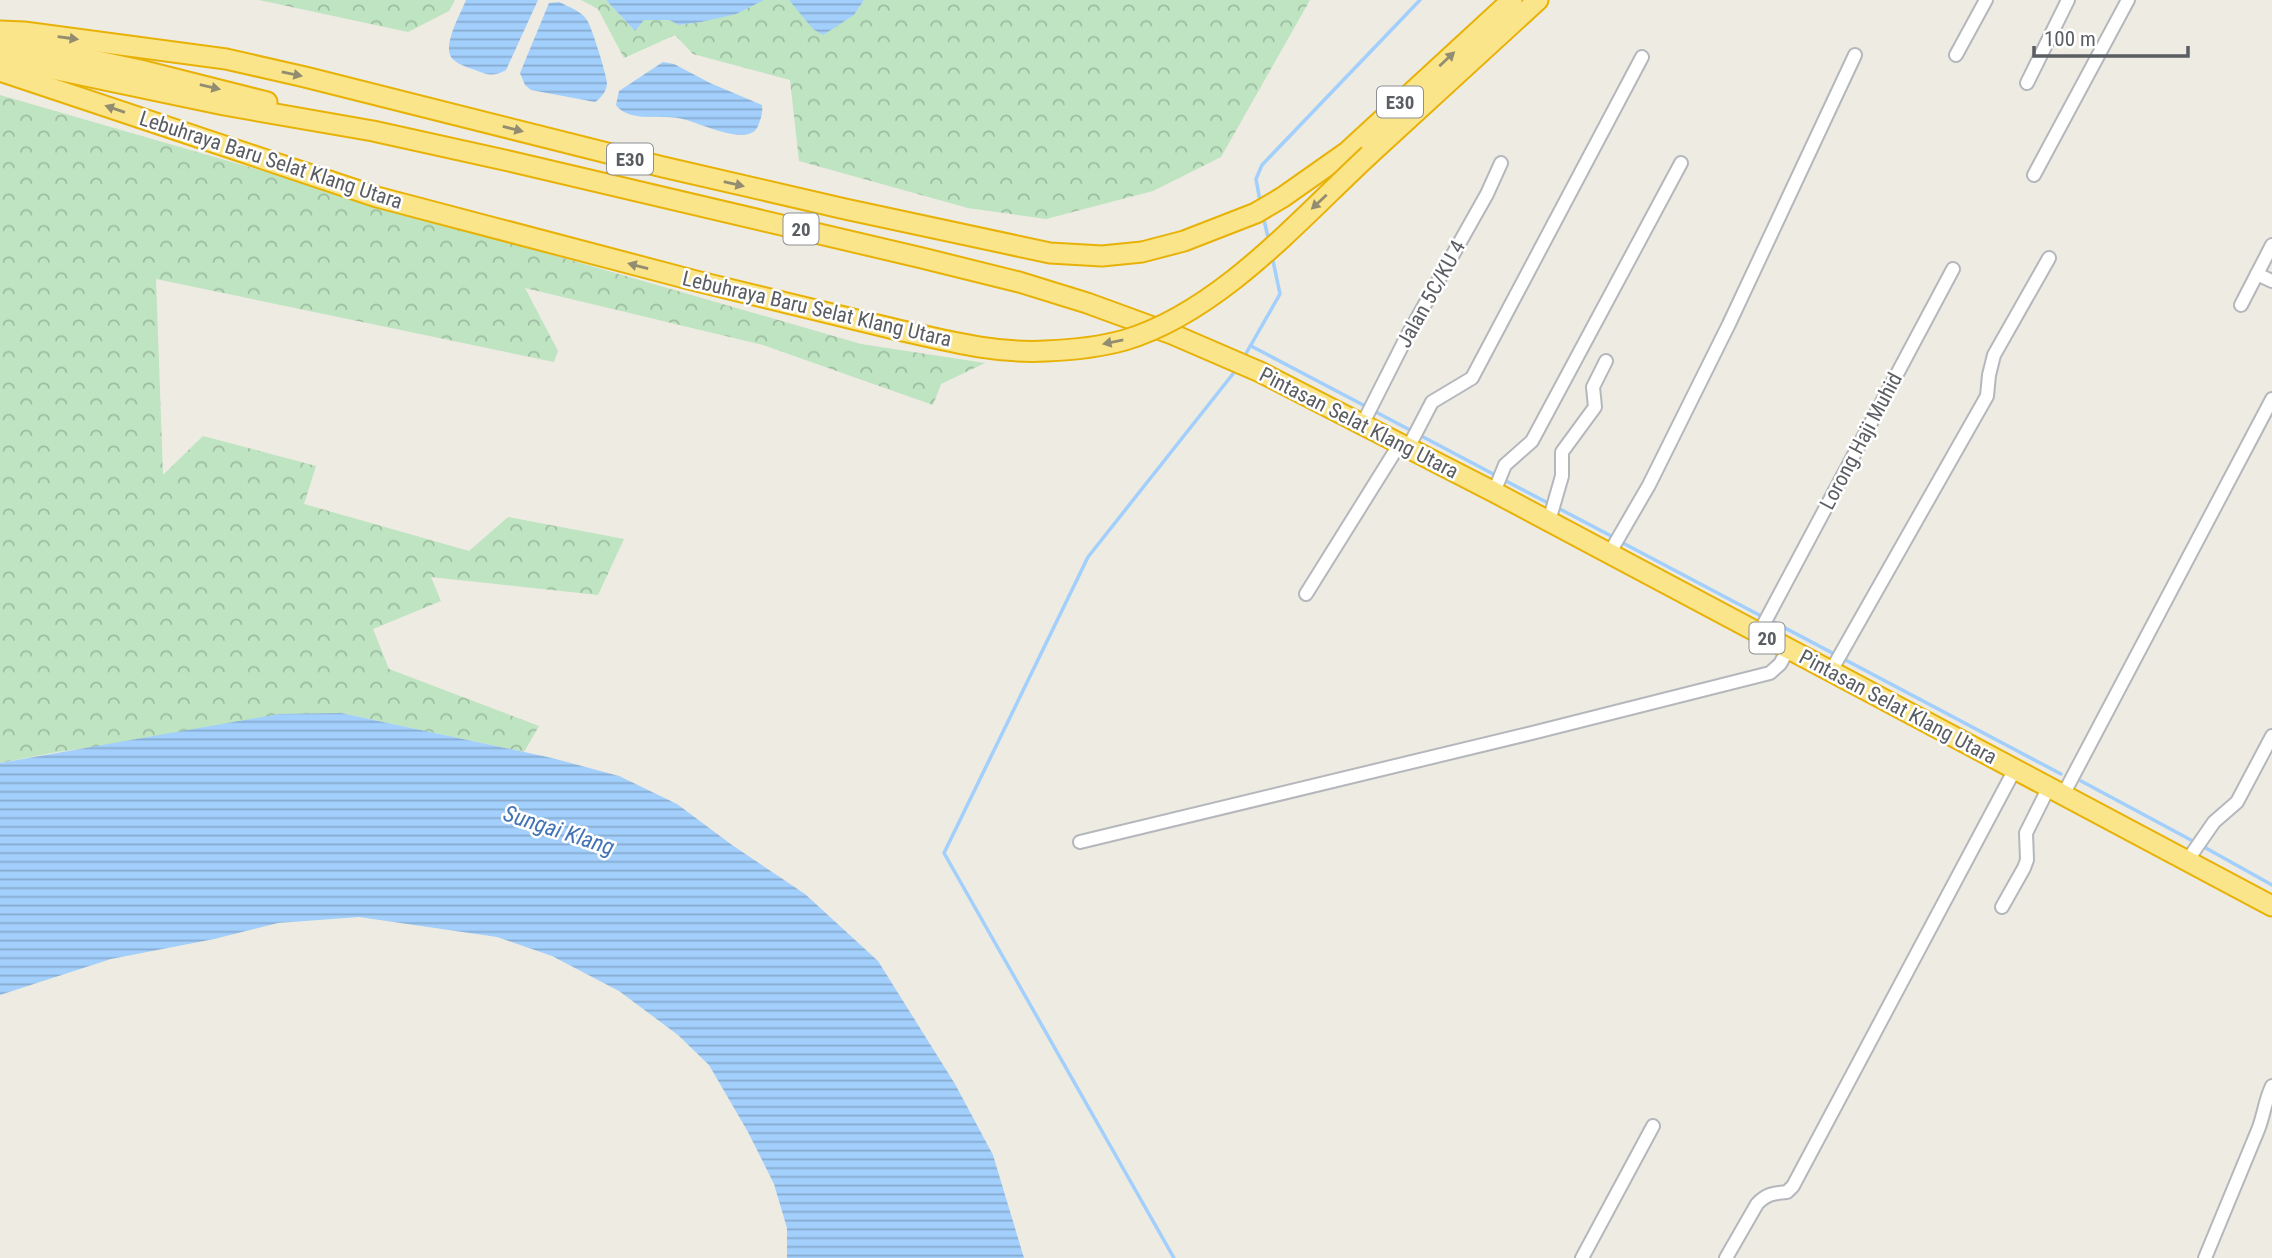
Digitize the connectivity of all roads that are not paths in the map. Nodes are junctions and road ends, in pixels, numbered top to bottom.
1 (1512, 0) edge
2 (1538, 0) edge
3 (1986, 0) edge
4 (2068, 0) edge
5 (2128, 0) edge
6 (0, 31) edge
7 (0, 40) edge
8 (1856, 55) dead end
9 (1956, 55) dead end
10 (1642, 57) dead end
11 (0, 58) edge
12 (0, 71) edge
13 (2027, 83) dead end
14 (373, 131) junction
15 (1501, 163) dead end
16 (1681, 163) dead end
17 (2034, 175) dead end
18 (2272, 245) edge
19 (2049, 258) dead end
20 (1953, 269) dead end
21 (2257, 274) junction
22 (2272, 281) edge
23 (2241, 305) dead end
24 (1606, 361) dead end
25 (2272, 399) edge
26 (1362, 425) junction
27 (1406, 444) junction
28 (1495, 488) junction
29 (1551, 516) junction
30 (1611, 550) junction
31 (1306, 594) dead end
32 (1760, 630) junction
33 (1788, 648) junction
34 (1833, 667) junction
35 (2272, 736) edge
36 (2015, 769) junction
37 (2056, 791) junction
38 (1080, 842) dead end
39 (2187, 861) junction
40 (2272, 906) edge
41 (2002, 907) dead end
42 (2272, 1086) edge
43 (1653, 1126) dead end
44 (1582, 1258) edge
45 (1726, 1258) edge
46 (2205, 1258) edge

6 -> 1 highway, E30
2 -> 12 highway, Lebuhraya Baru Selat Klang Utara / E30, bridge
3 - 9 street
4 - 13 street
5 - 17 street
7 -> 14 highway
8 - 30 street
10 - 27 street
11 - 14 highway, Lebuhraya Baru Selat Klang Utara
14 - 26 highway, Pintasan Selat Klang Utara / 20
15 - 26 street, Jalan 5C/KU 4
16 - 28 street
18 - 21 street
19 - 34 street
20 - 32 street, Lorong Haji Muhid
21 - 22 street
21 - 23 street
24 - 29 street
25 - 37 street
26 - 27 highway, Pintasan Selat Klang Utara / 20
27 - 28 highway, Pintasan Selat Klang Utara / 20
27 - 31 street
28 - 29 highway, Pintasan Selat Klang Utara / 20
29 - 30 highway, Pintasan Selat Klang Utara / 20
30 - 32 highway, Pintasan Selat Klang Utara / 20
32 - 33 highway, Pintasan Selat Klang Utara / 20
33 - 34 highway, Pintasan Selat Klang Utara / 20
33 - 38 street
34 - 36 highway, Pintasan Selat Klang Utara / 20
35 - 39 street
36 - 37 highway, Pintasan Selat Klang Utara / 20
36 - 45 street
37 - 39 highway, Pintasan Selat Klang Utara / 20
37 - 41 street
39 - 40 highway, Pintasan Selat Klang Utara / 20
42 - 46 street
43 - 44 street

